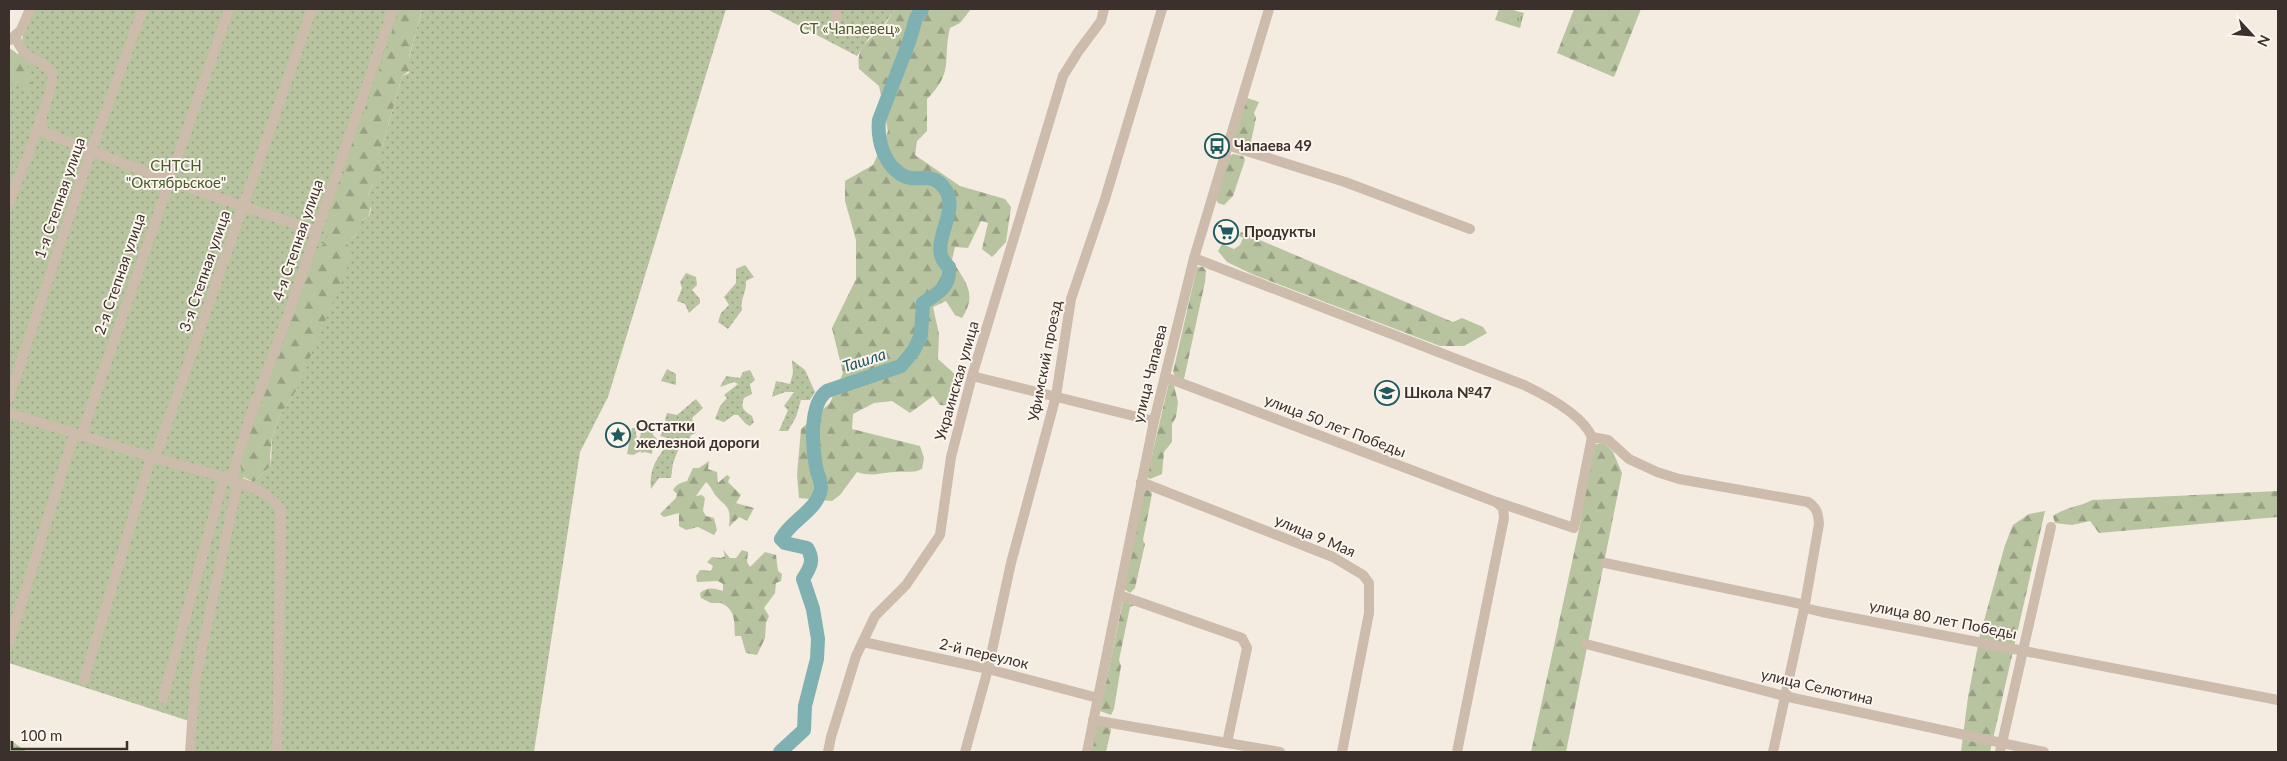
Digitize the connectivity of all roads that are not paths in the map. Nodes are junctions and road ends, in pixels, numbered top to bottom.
1 (30, 9) edge
2 (143, 9) edge
3 (229, 9) edge
4 (312, 9) edge
5 (393, 9) edge
6 (1104, 9) edge
7 (1162, 9) edge
8 (1268, 9) edge
9 (12, 38) edge
10 (40, 121) junction
11 (1227, 145) junction
12 (91, 151) junction
13 (168, 181) junction
14 (9, 203) edge
15 (244, 206) junction
16 (1470, 229) dead end
17 (316, 231) junction
18 (1194, 258) junction
19 (972, 376) junction
20 (1165, 377) junction
21 (1056, 396) junction
22 (9, 398) edge
23 (9, 413) edge
24 (1154, 421) junction
25 (77, 435) junction
26 (1592, 437) junction
27 (153, 458) junction
28 (230, 479) junction
29 (1141, 482) junction
30 (1496, 502) junction
31 (2051, 527) dead end
32 (1605, 563) dead end
33 (1119, 594) junction
34 (1804, 608) junction
35 (863, 642) junction
36 (9, 643) edge
37 (1586, 644) dead end
38 (2023, 651) junction
39 (988, 669) junction
40 (84, 680) dead end
41 (1784, 696) junction
42 (163, 698) dead end
43 (1098, 698) junction
44 (2278, 700) edge
45 (1093, 720) junction
46 (1227, 743) junction
47 (2002, 748) edge
48 (190, 752) edge
49 (277, 752) edge
50 (828, 752) edge
51 (965, 752) edge
52 (1088, 752) edge
53 (1280, 752) edge
54 (1342, 752) edge
55 (1457, 752) edge
56 (1773, 752) edge
57 (2044, 752) edge

1 - 9 street
2 - 12 street, 1-я Степная улица
3 - 13 street, 2-я Степная улица
4 - 15 street, 3-я Степная улица
5 - 17 street, 4-я Степная улица
6 - 19 street, Украинская улица
7 - 21 street, Уфимский проезд
8 - 11 street, улица Чапаева
9 - 10 street
10 - 12 street
10 - 14 street
11 - 16 street
11 - 18 street, улица Чапаева
12 - 13 street
12 - 22 street, 1-я Степная улица
13 - 15 street
13 - 25 street, 2-я Степная улица
15 - 17 street
15 - 27 street, 3-я Степная улица
17 - 28 street, 4-я Степная улица
18 - 20 street, улица Чапаева
18 - 26 street
19 - 21 street
19 - 35 street, Украинская улица
20 - 24 street, улица Чапаева
20 - 30 street, улица 50 лет Победы
21 - 24 street
21 - 39 street, Уфимский проезд
23 - 25 street
24 - 29 street, улица Чапаева
25 - 27 street
25 - 36 street, 2-я Степная улица
26 - 30 street, улица 50 лет Победы
26 - 34 street
27 - 28 street
27 - 40 street, 3-я Степная улица
28 - 42 street, 4-я Степная улица
28 - 48 street
28 - 49 street
29 - 33 street, улица Чапаева
29 - 54 street, улица 9 Мая
30 - 55 street
31 - 38 street
32 - 34 street, улица 80 лет Победы
33 - 43 street, улица Чапаева
33 - 46 street
34 - 38 street, улица 80 лет Победы
34 - 41 street
35 - 39 street, 2-й переулок
35 - 50 street, Украинская улица
37 - 41 street, улица Селютина
38 - 44 street, улица 80 лет Победы
38 - 47 street
39 - 43 street, 2-й переулок
39 - 51 street, Уфимский проезд
41 - 47 street, улица Селютина
41 - 56 street
43 - 45 street, улица Чапаева
45 - 46 street
45 - 52 street, улица Чапаева
46 - 53 street
47 - 57 street, улица Селютина

